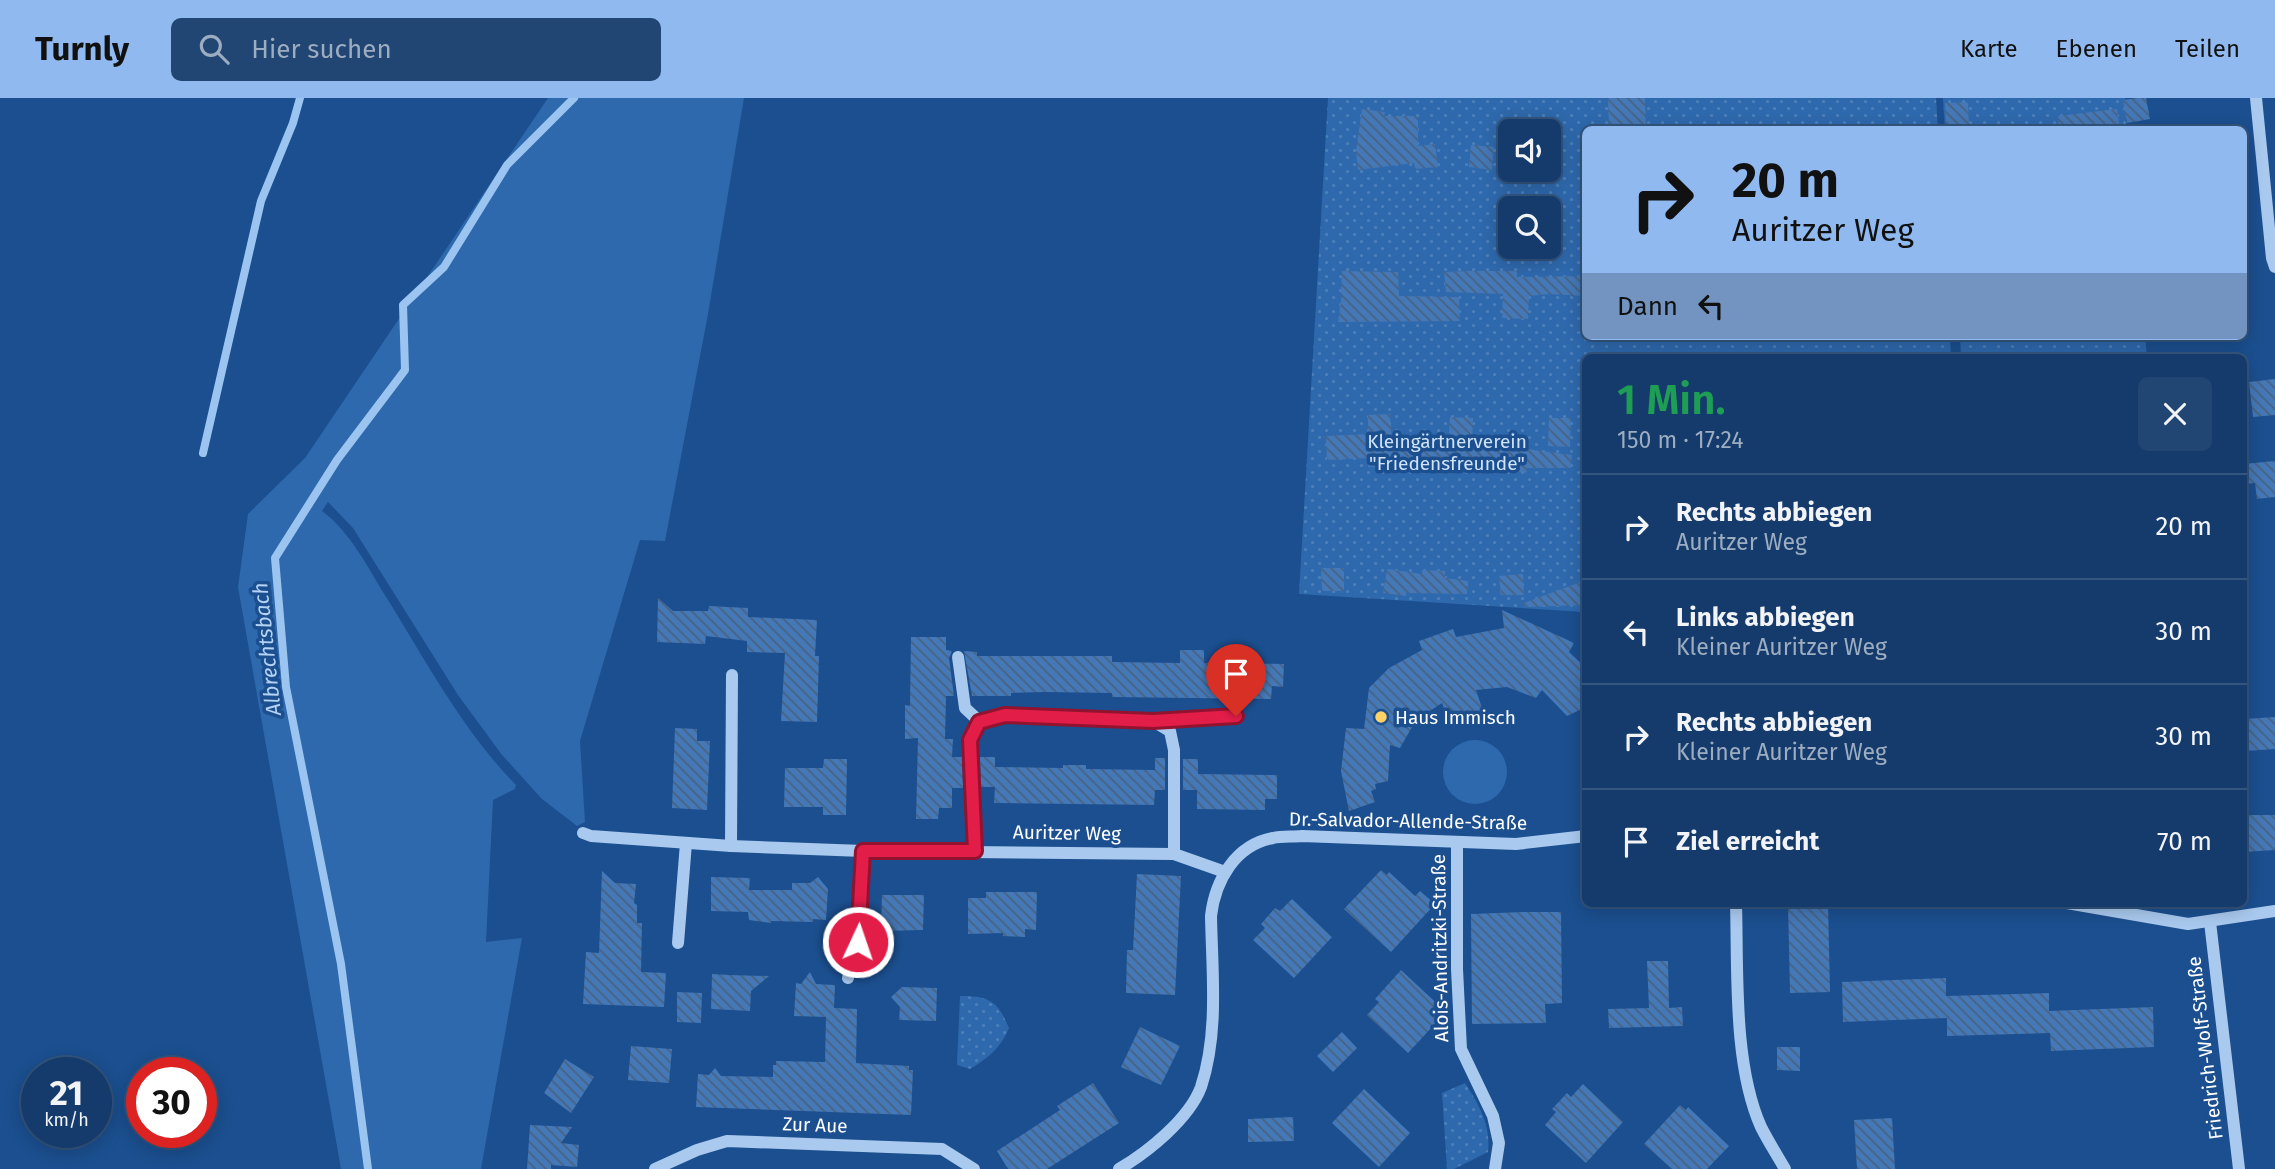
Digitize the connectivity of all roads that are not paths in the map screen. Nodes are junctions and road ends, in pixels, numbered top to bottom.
1 (2256, 98) edge
2 (2275, 267) edge
3 (958, 657) dead end
4 (732, 675) dead end
5 (1236, 716) dead end
6 (1153, 721) junction
7 (979, 722) junction
8 (583, 833) dead end
9 (1582, 836) edge
10 (686, 843) junction
11 (1457, 843) junction
12 (731, 846) junction
13 (863, 851) junction
14 (975, 851) junction
15 (1174, 854) junction
16 (1224, 873) junction
17 (1736, 907) edge
18 (2090, 907) edge
19 (2275, 911) edge
20 (2210, 922) junction
21 (678, 943) dead end
22 (848, 978) dead end
23 (655, 1169) edge
24 (974, 1169) edge
25 (1119, 1169) edge
26 (1495, 1169) edge
27 (1785, 1169) edge
28 (2239, 1169) edge

1 - 2 street
3 - 7 street
4 - 12 street
5 - 6 street
6 - 7 street
6 - 15 street
7 - 14 street
8 - 10 street, Auritzer Weg
9 - 11 street, Dr.-Salvador-Allende-Straße
10 - 12 street, Auritzer Weg
10 - 21 street
11 - 16 street, Dr.-Salvador-Allende-Straße
11 - 26 street, Alois-Andritzki-Straße
12 - 13 street, Auritzer Weg
13 - 14 street, Auritzer Weg
13 - 22 street
14 - 15 street, Auritzer Weg
15 - 16 street, Auritzer Weg
16 - 25 street
17 - 27 street
18 - 20 street
19 - 20 street
20 - 28 street, Friedrich-Wolf-Straße
23 - 24 street, Zur Aue

